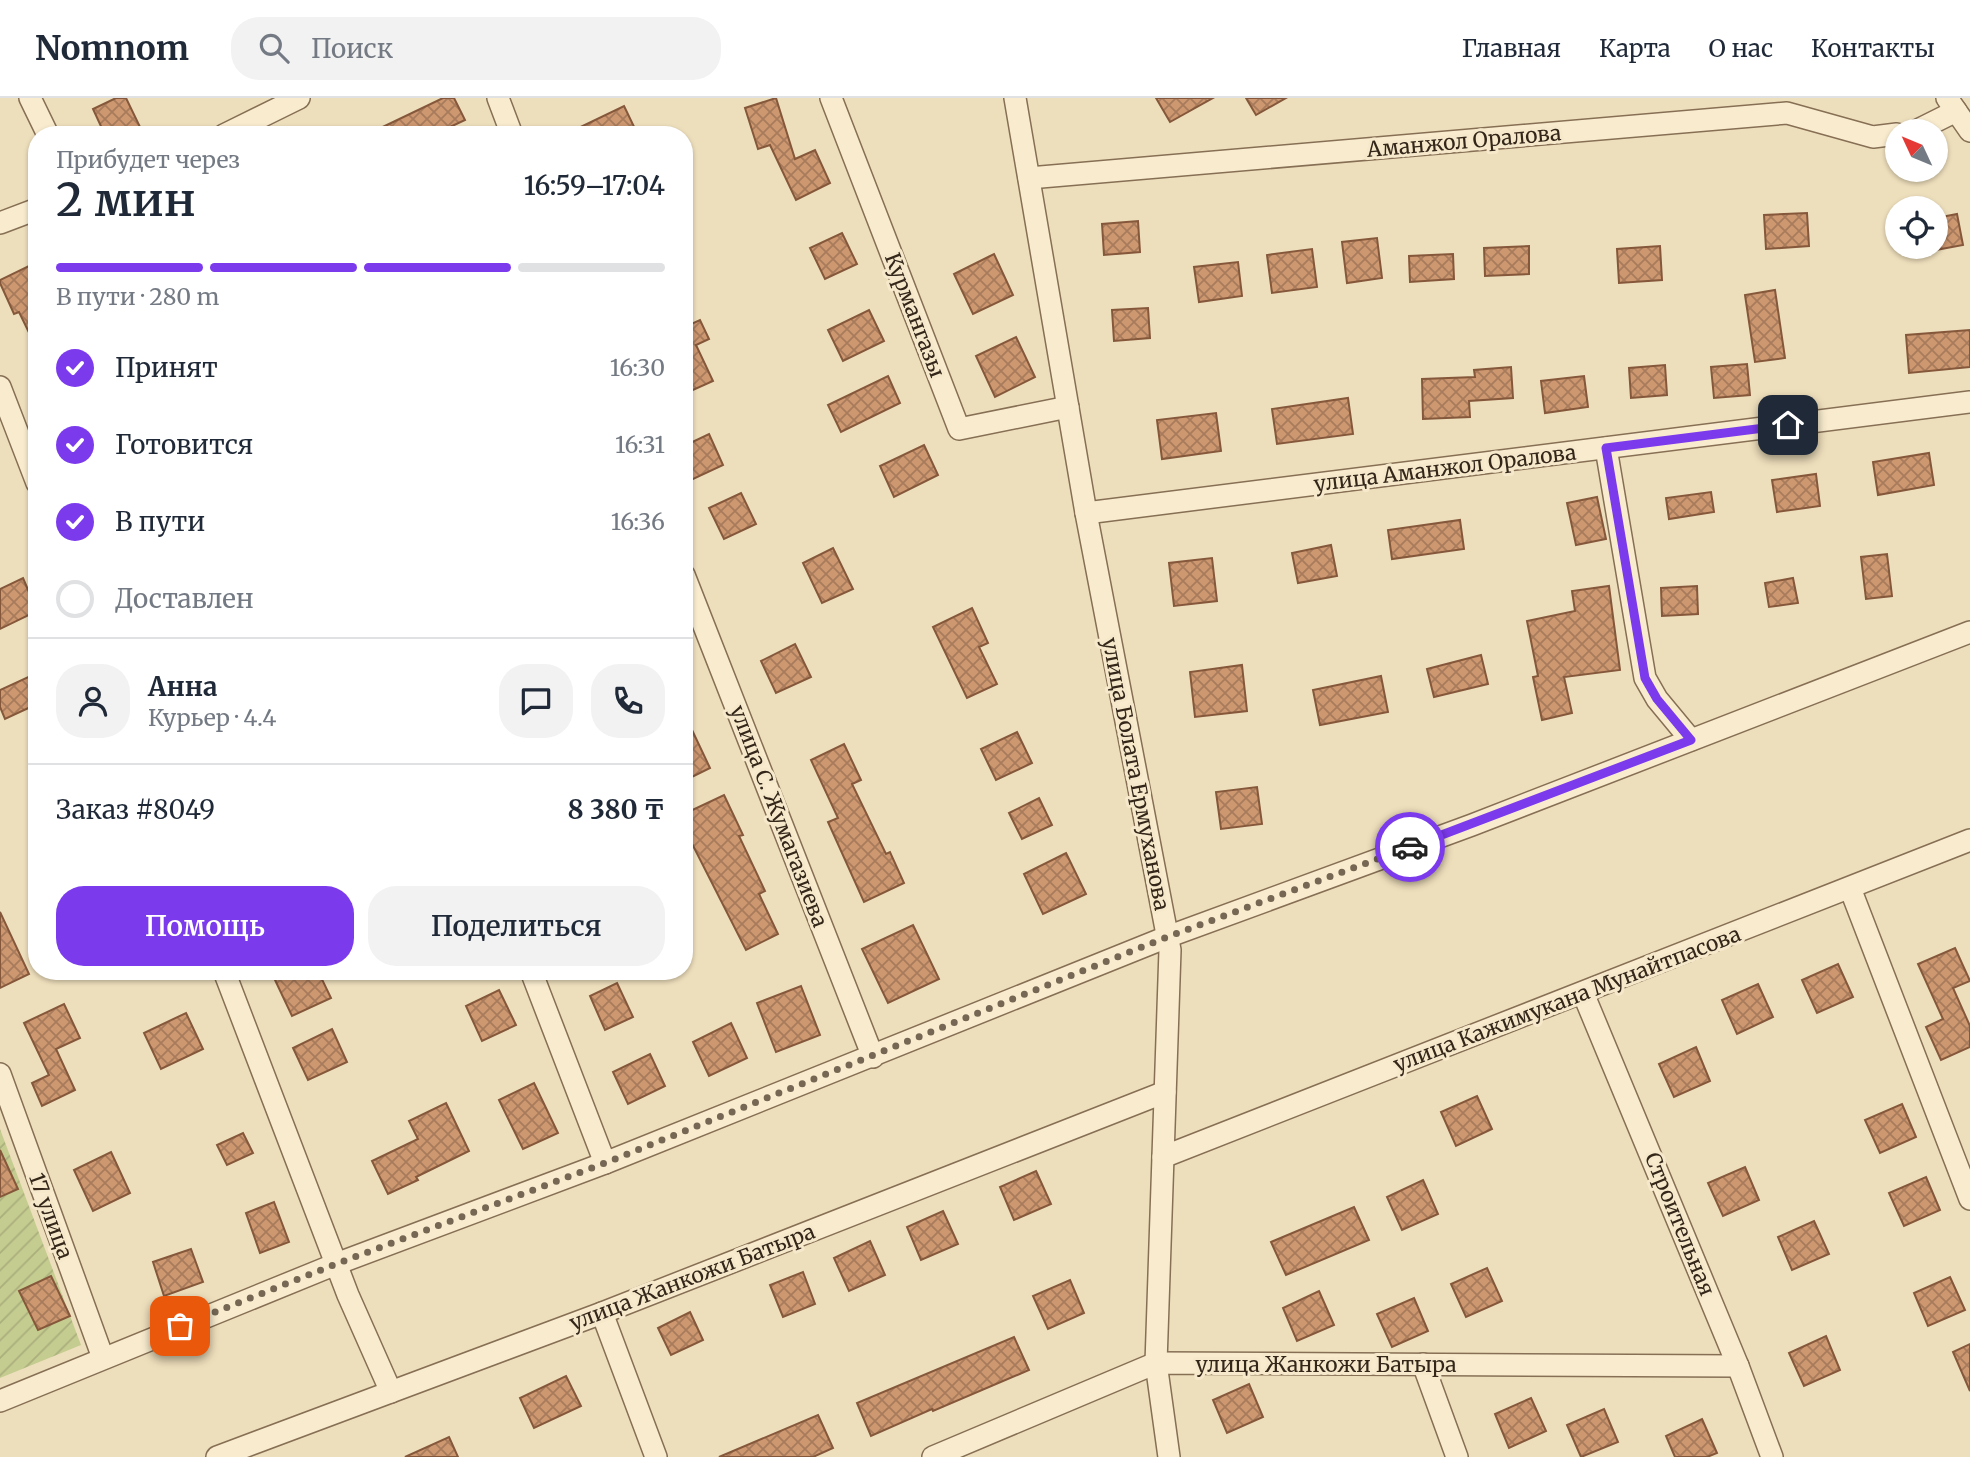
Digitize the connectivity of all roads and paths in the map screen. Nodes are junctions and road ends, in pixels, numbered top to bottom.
1 (30, 98) edge
2 (299, 98) edge
3 (498, 98) edge
4 (831, 98) edge
5 (1015, 98) edge
6 (1951, 104) edge
7 (1932, 119) edge
8 (43, 126) edge
9 (242, 126) edge
10 (509, 126) edge
11 (1970, 131) edge
12 (1885, 136) edge
13 (1029, 178) junction
14 (28, 212) edge
15 (0, 223) edge
16 (1, 391) edge
17 (1970, 402) edge
18 (1068, 407) junction
19 (1606, 448) junction
20 (28, 460) edge
21 (1086, 513) junction
22 (693, 598) edge
23 (1970, 632) edge
24 (1691, 740) junction
25 (1970, 840) edge
26 (1850, 888) junction
27 (1167, 937) junction
28 (227, 980) edge
29 (534, 980) edge
30 (1583, 993) junction
31 (873, 1057) junction
32 (1, 1079) edge
33 (1165, 1092) junction
34 (1163, 1157) junction
35 (605, 1163) junction
36 (1970, 1199) edge
37 (336, 1264) junction
38 (602, 1313) junction
39 (103, 1358) junction
40 (1156, 1363) junction
41 (1423, 1364) junction
42 (1738, 1366) junction
43 (391, 1392) junction
44 (0, 1401) edge
45 (216, 1457) edge
46 (656, 1457) edge
47 (933, 1457) edge
48 (1169, 1457) edge
49 (1457, 1457) edge
50 (1772, 1457) edge

1 - 8 street
2 - 9 street
3 - 10 street
4 - 18 street, Курмангазы
5 - 13 street, улица Болата Ермуханова
6 - 7 street
6 - 11 street
12 - 13 street, Аманжол Оралова
13 - 18 street, улица Болата Ермуханова
14 - 15 street
16 - 20 street
17 - 19 street, улица Аманжол Оралова
18 - 21 street, улица Болата Ермуханова
19 - 21 street, улица Аманжол Оралова
19 - 24 street
21 - 27 street, улица Болата Ермуханова
22 - 31 street, улица С. Жумагазиева
23 - 24 street
24 - 27 street
25 - 26 street, улица Кажимукана Мунайтпасова
26 - 30 street, улица Кажимукана Мунайтпасова
26 - 36 street
27 - 31 street
27 - 33 street, улица Болата Ермуханова
28 - 37 street
29 - 35 street
30 - 34 street, улица Кажимукана Мунайтпасова
30 - 42 street, Строительная
31 - 35 street
32 - 39 street, 17 улица
33 - 34 street, улица Болата Ермуханова
33 - 38 street, улица Жанкожи Батыра
34 - 40 street, улица Болата Ермуханова
35 - 37 street
37 - 39 street
37 - 43 street
38 - 43 street, улица Жанкожи Батыра
38 - 46 street
39 - 44 street
40 - 41 street, улица Жанкожи Батыра
40 - 47 street, улица Жанкожи Батыра
40 - 48 street, улица Болата Ермуханова
41 - 42 street, улица Жанкожи Батыра
41 - 49 street
42 - 50 street, Строительная
43 - 45 street, улица Жанкожи Батыра

